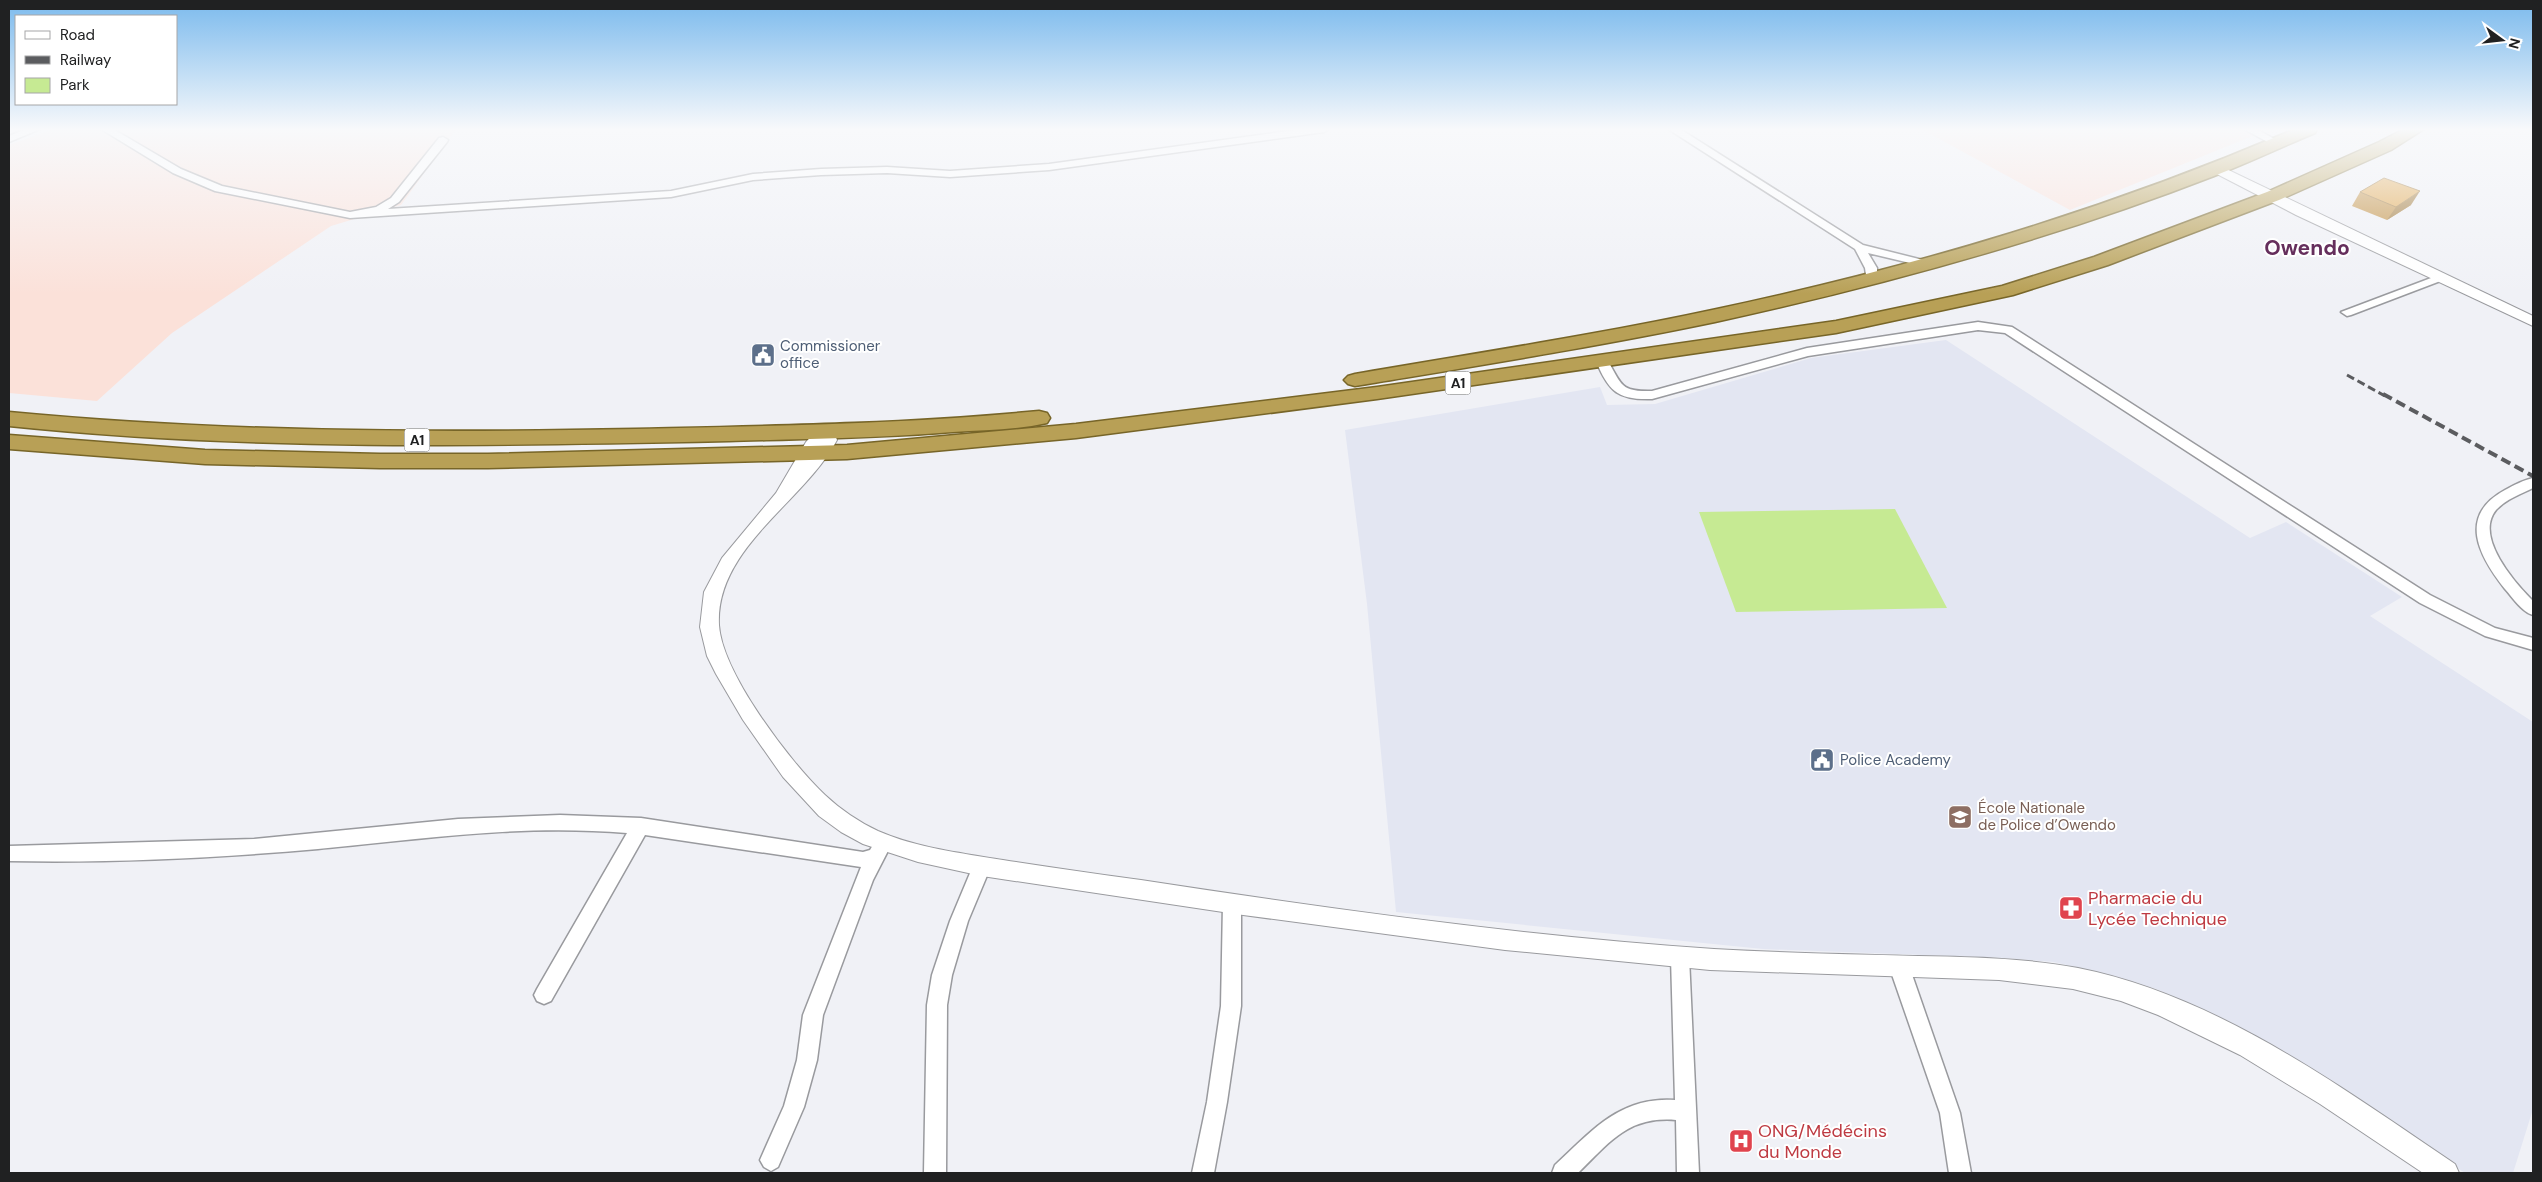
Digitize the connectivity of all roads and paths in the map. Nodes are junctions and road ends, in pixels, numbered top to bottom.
1 (208, 184) edge
2 (407, 184) edge
3 (718, 184) edge
4 (1760, 184) edge
5 (2176, 184) edge
6 (2241, 184) edge
7 (2298, 184) edge
8 (2268, 197) junction
9 (350, 215) junction
10 (1859, 247) junction
11 (1927, 264) junction
12 (2439, 278) junction
13 (1871, 279) junction
14 (2347, 312) dead end
15 (2533, 322) edge
16 (1602, 362) junction
17 (9, 419) edge
18 (9, 442) edge
19 (819, 445) junction
20 (2533, 482) edge
21 (782, 498) joint
22 (2533, 610) edge
23 (2533, 644) edge
24 (640, 825) junction
25 (880, 849) junction
26 (9, 854) edge
27 (982, 866) junction
28 (1232, 904) junction
29 (1680, 957) junction
30 (1899, 966) junction
31 (544, 995) dead end
32 (1687, 1111) junction
33 (771, 1160) dead end
34 (935, 1173) edge
35 (1203, 1173) edge
36 (1563, 1173) edge
37 (1688, 1173) edge
38 (1960, 1173) edge
39 (2446, 1173) edge

1 - 9 street
2 - 9 street
3 - 9 street
4 - 10 street
5 - 11 highway, A1
6 - 8 street
7 - 8 highway
8 - 12 street
8 - 16 highway, A1
10 - 11 street
10 - 13 street
11 - 13 highway, A1
12 - 14 street
12 - 15 street
13 - 19 highway, A1
16 - 19 highway, A1
16 - 23 street
17 - 19 highway, A1
18 - 19 highway, A1
19 - 21 street
20 - 22 street
21 - 25 street
24 - 25 street
24 - 26 street
24 - 31 street
25 - 27 street
25 - 33 street
27 - 28 street
27 - 34 street
28 - 29 street
28 - 35 street
29 - 30 street
29 - 32 street
30 - 38 street
30 - 39 street
32 - 36 street
32 - 37 street

